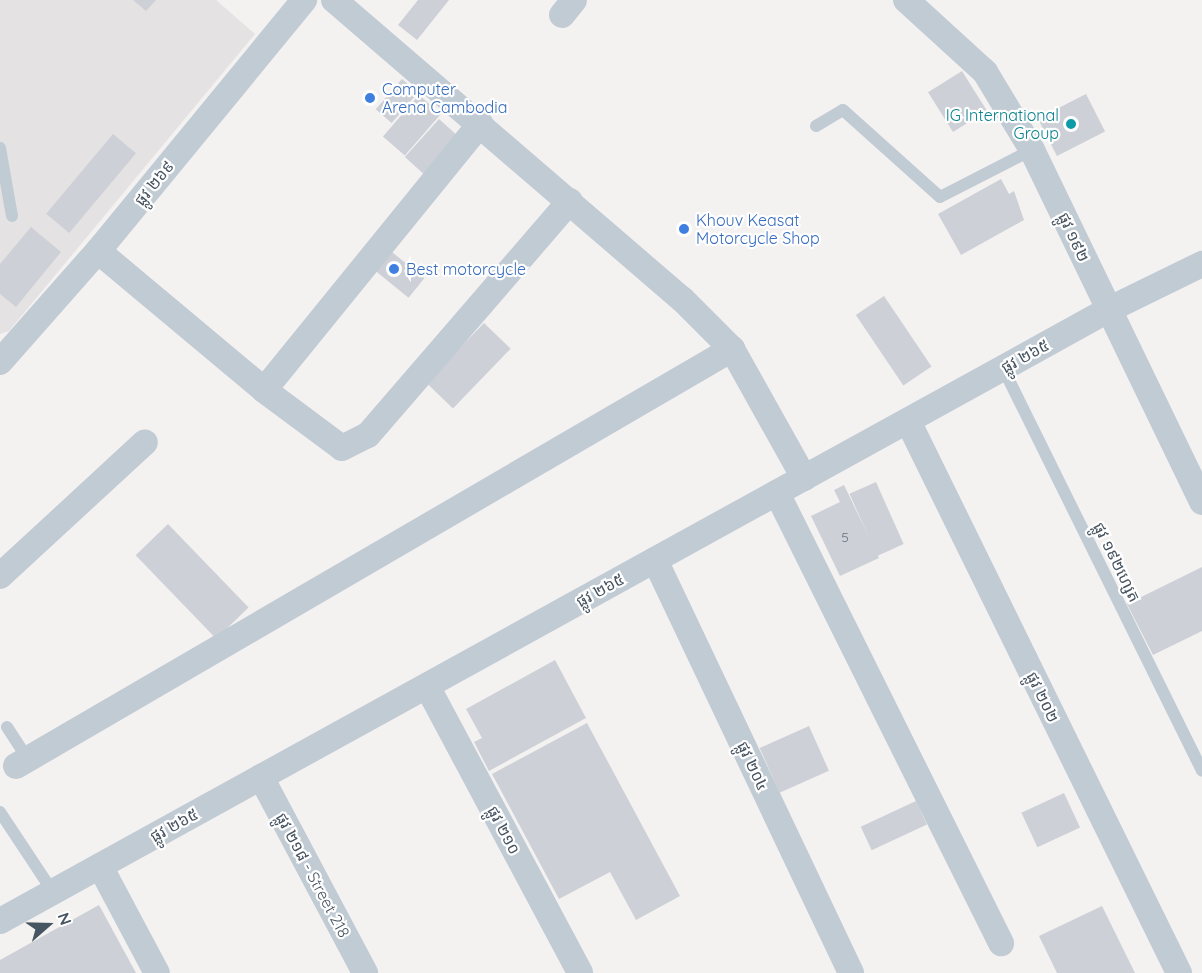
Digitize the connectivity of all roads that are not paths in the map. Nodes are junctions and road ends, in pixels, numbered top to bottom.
1 (304, 0) edge
2 (334, 0) edge
3 (906, 0) edge
4 (480, 124) junction
5 (816, 126) dead end
6 (0, 148) edge
7 (1032, 150) junction
8 (570, 201) junction
9 (12, 216) dead end
10 (98, 251) junction
11 (1202, 264) edge
12 (1108, 310) junction
13 (732, 349) junction
14 (0, 362) edge
15 (1003, 368) junction
16 (264, 390) junction
17 (908, 421) junction
18 (145, 442) dead end
19 (804, 478) junction
20 (777, 493) junction
21 (1202, 502) edge
22 (655, 560) junction
23 (0, 576) edge
24 (426, 686) junction
25 (8, 728) dead end
26 (22, 763) joint
27 (1202, 771) edge
28 (261, 777) junction
29 (0, 812) edge
30 (100, 866) junction
31 (53, 892) junction
32 (0, 921) edge
33 (1001, 943) dead end
34 (157, 973) edge
35 (364, 973) edge
36 (580, 973) edge
37 (851, 973) edge
38 (1179, 973) edge

1 - 10 street, ផ្លូវ ២៦៩
2 - 4 street
3 - 7 street, ផ្លូវ ១៩២
4 - 8 street
4 - 16 street
5 - 7 lane
6 - 9 lane
7 - 12 street, ផ្លូវ ១៩២
8 - 13 street
8 - 16 street
10 - 14 street, ផ្លូវ ២៦៩
10 - 16 street
11 - 12 street, ផ្លូវ ២៦៥
12 - 15 street, ផ្លូវ ២៦៥
12 - 21 street, ផ្លូវ ១៩២
13 - 19 street
13 - 26 street
15 - 17 street, ផ្លូវ ២៦៥
15 - 27 lane, ផ្លូវ ១៩២ហ្សេត
17 - 19 street, ផ្លូវ ២៦៥
17 - 38 street, ផ្លូវ ២០២
18 - 23 street
19 - 20 street, ផ្លូវ ២៦៥
20 - 22 street, ផ្លូវ ២៦៥
20 - 33 street
22 - 24 street, ផ្លូវ ២៦៥
22 - 37 street, ផ្លូវ ២០៤
24 - 28 street, ផ្លូវ ២៦៥
24 - 36 street, ផ្លូវ ២១០
25 - 26 lane
28 - 30 street, ផ្លូវ ២៦៥
28 - 35 street, ផ្លូវ ២១៨ - Street 218
29 - 31 lane
30 - 31 street, ផ្លូវ ២៦៥
30 - 34 street
31 - 32 street, ផ្លូវ ២៦៥

